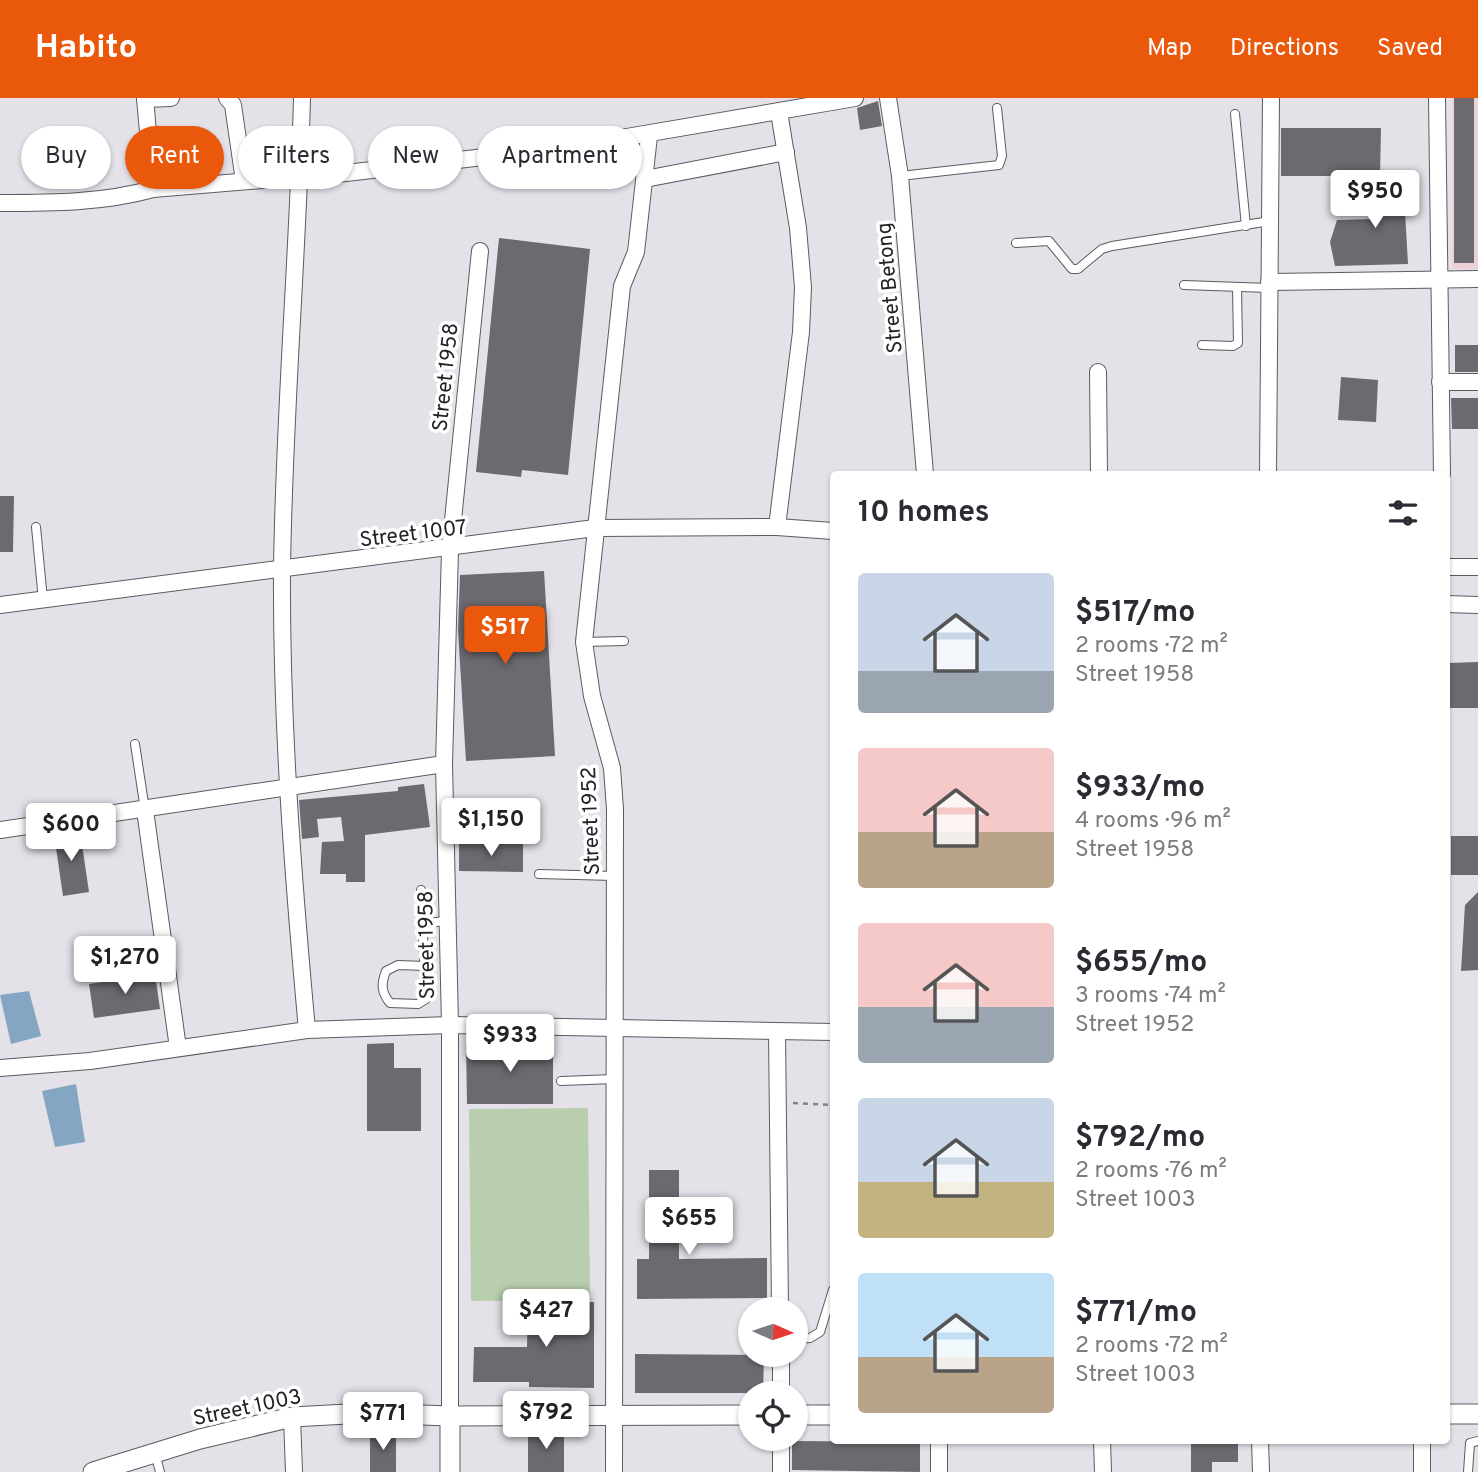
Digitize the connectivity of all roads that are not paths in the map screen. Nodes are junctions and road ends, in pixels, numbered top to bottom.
1 (171, 98) edge
2 (227, 98) edge
3 (302, 98) edge
4 (855, 98) edge
5 (888, 98) edge
6 (1271, 98) edge
7 (1437, 98) edge
8 (145, 99) edge
9 (997, 108) dead end
10 (779, 112) junction
11 (1235, 114) dead end
12 (147, 126) edge
13 (301, 126) edge
14 (649, 136) junction
15 (238, 140) edge
16 (786, 152) junction
17 (354, 171) edge
18 (901, 176) junction
19 (645, 179) junction
20 (153, 189) edge
21 (299, 189) edge
22 (0, 203) edge
23 (1270, 221) junction
24 (1246, 226) junction
25 (1016, 243) dead end
26 (480, 251) dead end
27 (1440, 278) junction
28 (1478, 279) edge
29 (1184, 285) dead end
30 (1269, 285) junction
31 (1237, 288) junction
32 (1202, 345) dead end
33 (1098, 372) dead end
34 (1440, 382) junction
35 (1478, 382) edge
36 (925, 471) edge
37 (1099, 471) edge
38 (1268, 471) edge
39 (1442, 471) edge
40 (36, 527) dead end
41 (777, 527) junction
42 (595, 528) junction
43 (830, 531) edge
44 (450, 550) junction
45 (1450, 567) edge
46 (1478, 567) edge
47 (282, 571) junction
48 (43, 600) junction
49 (1450, 604) edge
50 (0, 605) edge
51 (1478, 605) edge
52 (624, 641) dead end
53 (584, 642) junction
54 (135, 744) dead end
55 (444, 764) junction
56 (286, 789) junction
57 (145, 810) junction
58 (0, 830) edge
59 (539, 874) dead end
60 (614, 876) junction
61 (421, 890) dead end
62 (448, 921) junction
63 (424, 923) junction
64 (425, 966) junction
65 (450, 1025) junction
66 (614, 1029) junction
67 (307, 1030) junction
68 (777, 1032) junction
69 (830, 1032) edge
70 (178, 1048) junction
71 (0, 1069) edge
72 (614, 1079) junction
73 (561, 1081) dead end
74 (780, 1297) edge
75 (830, 1300) edge
76 (808, 1338) edge
77 (1450, 1414) edge
78 (1478, 1414) edge
79 (738, 1415) edge
80 (808, 1415) edge
81 (830, 1415) edge
82 (450, 1416) junction
83 (614, 1416) junction
84 (292, 1417) junction
85 (1478, 1441) edge
86 (939, 1444) edge
87 (1102, 1444) edge
88 (1260, 1444) edge
89 (1422, 1444) edge
90 (781, 1451) edge
91 (157, 1463) edge
92 (93, 1472) edge
93 (294, 1472) edge
94 (450, 1472) edge
95 (614, 1472) edge
96 (781, 1472) edge
97 (939, 1472) edge
98 (1103, 1472) edge
99 (1261, 1472) edge
100 (1422, 1472) edge
101 (1468, 1472) edge

1 - 8 street
2 - 15 street
3 - 13 street
4 - 10 street
5 - 18 street, Street Betong
6 - 23 street
7 - 27 street
8 - 12 street
9 - 18 lane
10 - 14 street
10 - 16 street
11 - 24 lane
14 - 17 street
14 - 19 street, Street 1952
16 - 19 street
16 - 41 street
18 - 36 street, Street Betong
19 - 42 street, Street 1952
20 - 22 street
21 - 47 street
23 - 24 lane
23 - 30 street
24 - 25 lane
26 - 44 street, Street 1958
27 - 28 street
27 - 30 street
27 - 34 street
29 - 31 lane
30 - 31 lane
30 - 38 street
31 - 32 lane
33 - 37 street
34 - 35 street
34 - 39 street
40 - 48 lane
41 - 42 street, Street 1007
41 - 43 street, Street 1007
42 - 44 street, Street 1007
42 - 53 street, Street 1952
44 - 47 street, Street 1007
44 - 55 street, Street 1958
45 - 46 street
47 - 48 street, Street 1007
47 - 56 street
48 - 50 street, Street 1007
49 - 51 street
52 - 53 lane
53 - 60 street, Street 1952
54 - 57 lane
55 - 56 street
55 - 62 street, Street 1958
56 - 57 street
56 - 67 street
57 - 58 street
57 - 70 street
59 - 60 lane
60 - 66 street, Street 1952
61 - 63 lane
62 - 63 lane
62 - 65 street, Street 1958
63 - 64 lane
64 - 64 lane
65 - 66 street
65 - 67 street
65 - 82 street, Street 1958
66 - 68 street
66 - 72 street, Street 1952
67 - 70 street
68 - 69 street
68 - 74 street
70 - 71 street
72 - 73 lane
72 - 83 street, Street 1952
75 - 76 lane
77 - 78 street
79 - 83 street, Street 1003
80 - 81 street
82 - 83 street, Street 1003
82 - 84 street, Street 1003
82 - 94 street, Street 1958
83 - 95 street, Street 1952
84 - 91 street, Street 1003
84 - 93 street
85 - 101 lane
86 - 97 street
87 - 98 street
88 - 99 street
89 - 100 street
90 - 96 street
91 - 92 street, Street 1003

